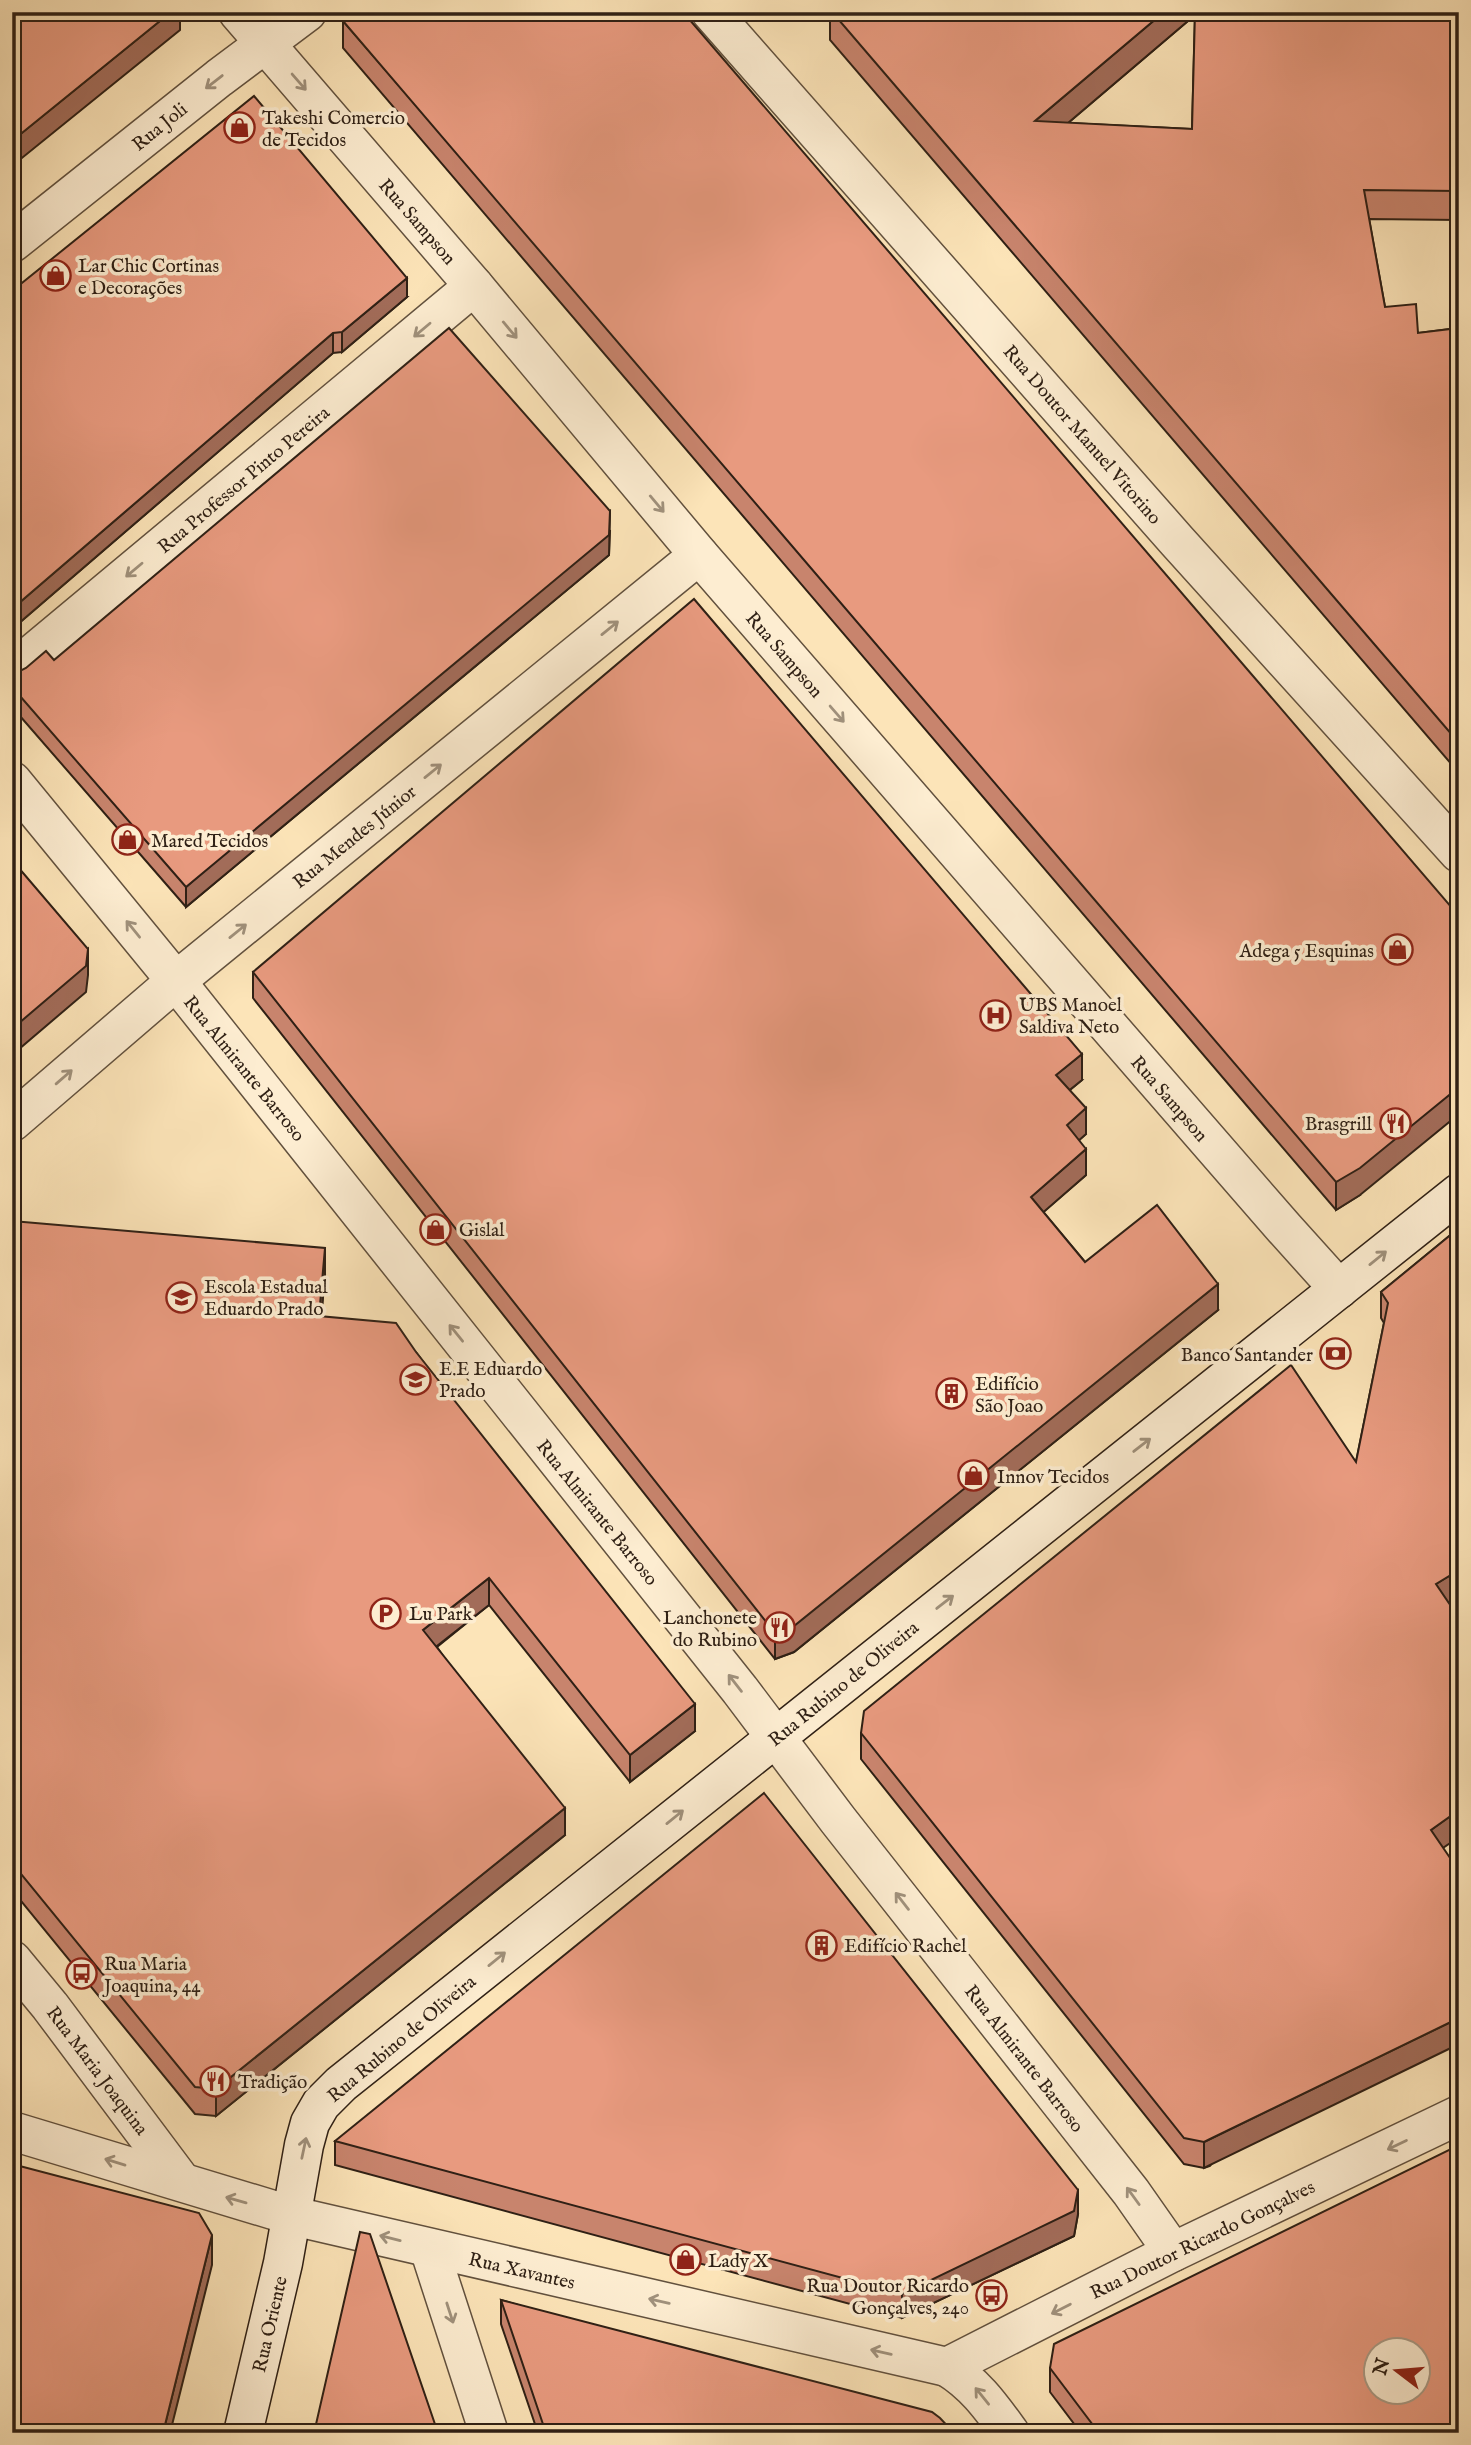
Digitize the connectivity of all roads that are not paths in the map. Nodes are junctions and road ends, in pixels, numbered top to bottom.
1 (238, 12) edge
2 (307, 12) edge
3 (711, 12) edge
4 (264, 43) junction
5 (12, 243) edge
6 (474, 286) junction
7 (699, 555) junction
8 (12, 671) edge
9 (12, 781) edge
10 (1459, 853) edge
11 (176, 981) junction
12 (12, 1122) edge
13 (1459, 1193) edge
14 (1339, 1289) junction
15 (777, 1737) junction
16 (12, 1960) edge
17 (1459, 2115) edge
18 (12, 2131) edge
19 (181, 2181) junction
20 (293, 2216) junction
21 (429, 2248) junction
22 (1173, 2252) junction
23 (947, 2367) junction
24 (243, 2433) edge
25 (489, 2433) edge
26 (1010, 2433) edge

1 - 4 street, Rua Sampson
2 - 4 street, Rua Joli
3 - 10 street, Rua Doutor Manuel Vitorino
4 -> 5 street, Rua Joli
4 -> 6 street, Rua Sampson
6 -> 7 street, Rua Sampson
6 -> 8 street, Rua Professor Pinto Pereira
11 -> 7 street, Rua Mendes Júnior
7 -> 14 street, Rua Sampson
11 -> 9 street, Rua Almirante Barroso
12 -> 11 street, Rua Mendes Júnior
15 -> 11 street, Rua Almirante Barroso
14 -> 13 street, Rua Rubino de Oliveira
15 -> 14 street, Rua Rubino de Oliveira
20 -> 15 street, Rua Rubino de Oliveira
22 -> 15 street, Rua Almirante Barroso
16 - 19 street, Rua Maria Joaquina
17 -> 22 street, Rua Doutor Ricardo Gonçalves
19 -> 18 street, Rua Xavantes
20 -> 19 street, Rua Xavantes
21 -> 20 street, Rua Xavantes
20 - 24 street, Rua Oriente
23 -> 21 street, Rua Xavantes
21 -> 25 street
22 -> 23 street, Rua Doutor Ricardo Gonçalves
26 -> 23 street, Rua Xavantes

